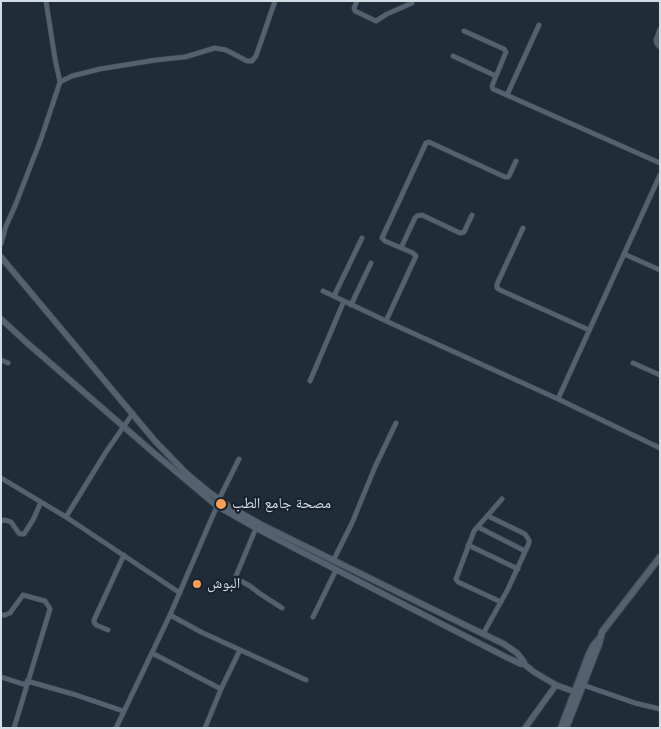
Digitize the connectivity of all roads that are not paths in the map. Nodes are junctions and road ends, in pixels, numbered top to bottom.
1 (46, 1) edge
2 (275, 1) edge
3 (357, 1) edge
4 (412, 3) dead end
5 (539, 25) dead end
6 (660, 29) edge
7 (464, 31) dead end
8 (660, 47) edge
9 (453, 56) dead end
10 (496, 76) junction
11 (60, 82) junction
12 (507, 95) junction
13 (516, 161) dead end
14 (660, 163) edge
15 (660, 175) edge
16 (472, 214) dead end
17 (523, 228) dead end
18 (362, 238) dead end
19 (1, 244) edge
20 (402, 248) junction
21 (624, 254) junction
22 (1, 257) edge
23 (371, 263) dead end
24 (660, 270) edge
25 (324, 291) dead end
26 (334, 296) junction
27 (344, 301) junction
28 (351, 304) junction
29 (1, 319) edge
30 (386, 321) junction
31 (589, 330) junction
32 (1, 360) edge
33 (8, 363) dead end
34 (633, 363) dead end
35 (660, 375) edge
36 (310, 381) dead end
37 (558, 399) junction
38 (133, 413) junction
39 (396, 423) dead end
40 (124, 426) junction
41 (660, 448) edge
42 (167, 454) junction
43 (239, 459) dead end
44 (162, 460) junction
45 (1, 478) edge
46 (502, 499) dead end
47 (41, 502) junction
48 (218, 503) junction
49 (488, 516) junction
50 (66, 517) junction
51 (1, 520) edge
52 (478, 527) junction
53 (256, 528) junction
54 (468, 546) junction
55 (525, 551) junction
56 (124, 555) junction
57 (660, 557) edge
58 (333, 561) junction
59 (660, 562) edge
60 (518, 569) junction
61 (336, 570) junction
62 (180, 592) junction
63 (408, 598) junction
64 (501, 602) junction
65 (405, 605) junction
66 (282, 608) dead end
67 (1, 615) edge
68 (170, 615) junction
69 (313, 617) dead end
70 (108, 630) dead end
71 (483, 634) junction
72 (602, 637) junction
73 (240, 650) junction
74 (152, 653) junction
75 (524, 664) junction
76 (1, 678) edge
77 (306, 680) dead end
78 (27, 683) junction
79 (556, 684) junction
80 (583, 685) junction
81 (221, 689) junction
82 (577, 692) junction
83 (660, 710) edge
84 (123, 711) junction
85 (118, 727) edge
86 (14, 728) edge
87 (205, 728) edge
88 (525, 728) edge
89 (561, 728) edge
90 (566, 728) edge

1 - 11 street
2 - 11 street
3 - 4 street
5 - 12 street
6 - 8 street
7 - 10 street
9 - 10 street
10 - 12 street
11 - 19 street
12 - 14 street
13 - 20 street
15 - 21 street
16 - 20 street
17 - 31 street
18 - 26 street
20 - 30 street
21 - 24 street
21 - 31 street
22 - 38 street
23 - 28 street
25 - 26 street
26 - 27 street
27 - 28 street
27 - 36 street
28 - 30 street
29 - 40 street
30 - 37 street
31 - 37 street
32 - 33 street
34 - 35 street
37 - 41 street
38 - 40 street
38 - 42 street
39 - 58 street
40 - 44 street
40 - 50 street
42 - 44 street
42 - 48 street
43 - 48 street
44 - 48 street
45 - 47 street
46 - 49 street
47 - 50 street
47 - 51 street
48 - 53 street
48 - 58 street
48 - 62 street
49 - 52 street
49 - 55 street
50 - 56 street
52 - 54 street
52 - 55 street
53 - 61 street
53 - 66 street
54 - 60 street
54 - 64 street
55 - 60 street
56 - 62 street
56 - 70 street
57 - 72 main road
58 - 63 street
59 - 72 main road
60 - 64 street
61 - 65 street
61 - 69 street
62 - 68 street
63 - 65 street
63 - 71 street
64 - 71 street
65 - 75 street
67 - 78 street
68 - 73 street
68 - 74 street
71 - 75 street
72 - 80 main road
72 - 82 main road
73 - 77 street
73 - 81 street
74 - 81 street
74 - 84 street
75 - 79 street
76 - 78 street
78 - 84 street
78 - 86 street
79 - 82 street
79 - 88 street
80 - 82 main road
80 - 83 street
81 - 87 street
82 - 89 main road
82 - 90 main road
84 - 85 street

